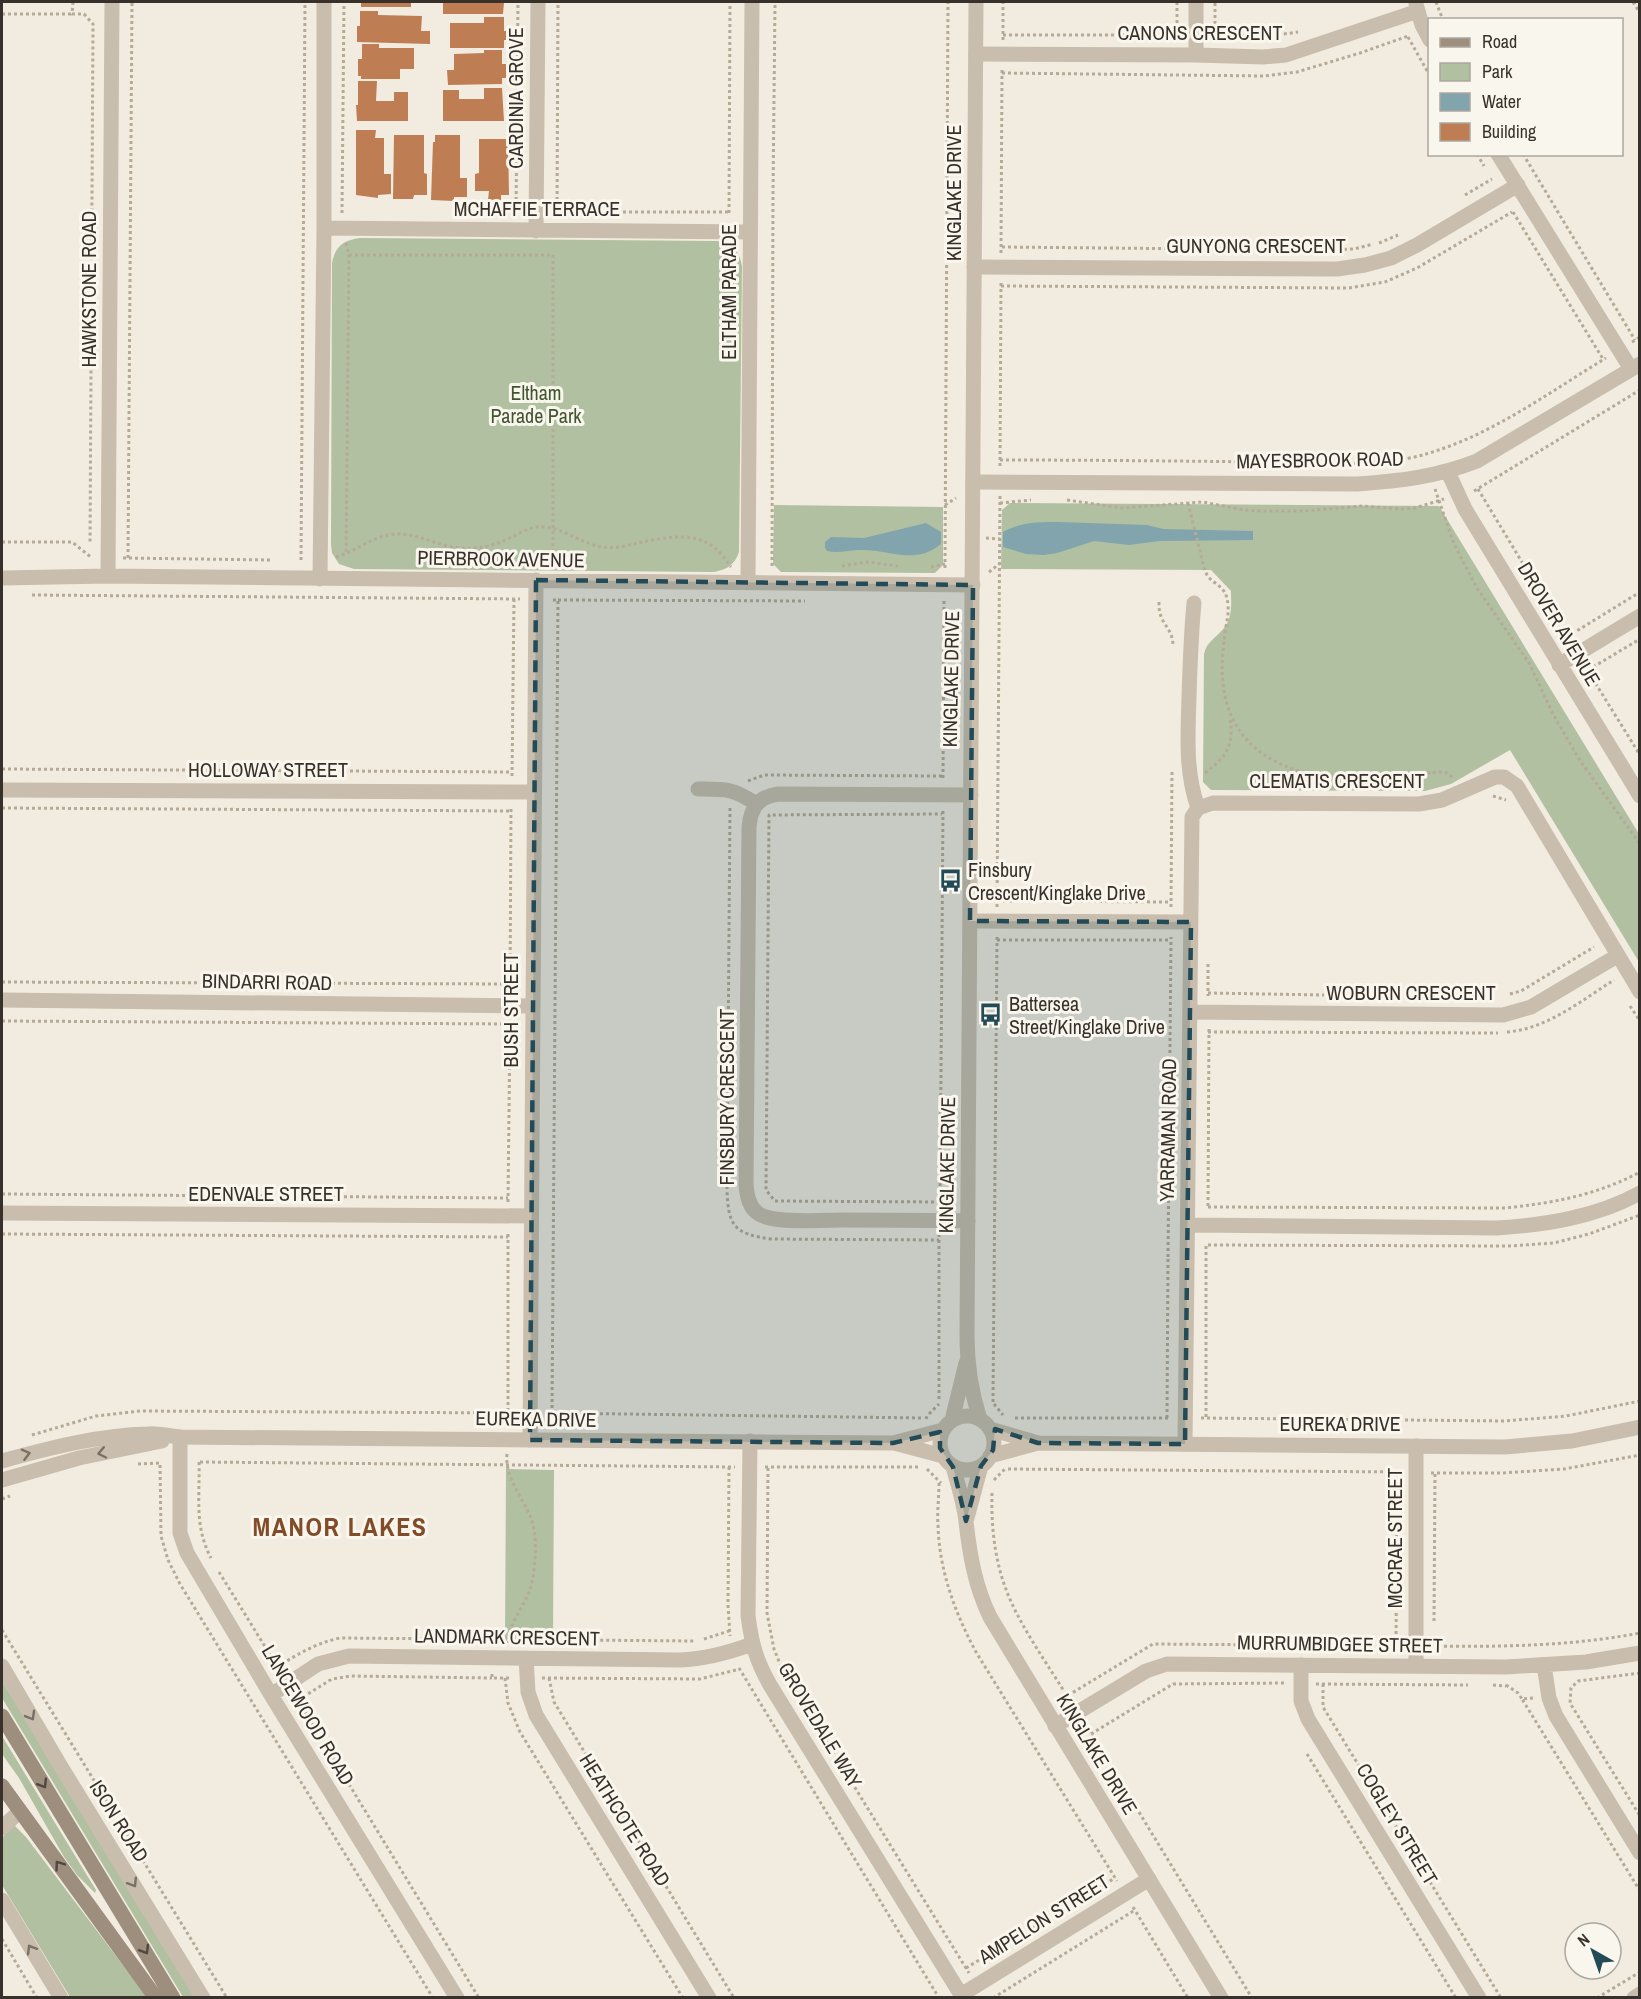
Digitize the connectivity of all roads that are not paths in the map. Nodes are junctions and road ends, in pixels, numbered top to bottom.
1 (112, 2) edge
2 (324, 2) edge
3 (538, 2) edge
4 (752, 2) edge
5 (976, 2) edge
6 (1196, 2) edge
7 (1416, 6) edge
8 (1428, 36) edge
9 (976, 54) junction
10 (1196, 55) junction
11 (1499, 156) edge
12 (1518, 186) junction
13 (324, 228) junction
14 (536, 231) junction
15 (750, 232) junction
16 (974, 267) junction
17 (1635, 367) edge
18 (1448, 472) junction
19 (973, 482) junction
20 (2, 568) edge
21 (748, 575) junction
22 (108, 576) junction
23 (2, 578) edge
24 (28, 578) junction
25 (321, 579) junction
26 (536, 580) junction
27 (973, 585) junction
28 (1194, 603) dead end
29 (1640, 616) edge
30 (1559, 665) junction
31 (698, 789) dead end
32 (2, 790) edge
33 (534, 792) junction
34 (971, 795) junction
35 (1640, 796) edge
36 (755, 803) junction
37 (1198, 808) junction
38 (970, 921) junction
39 (1191, 922) junction
40 (1611, 959) junction
41 (1640, 992) edge
42 (2, 1000) edge
43 (532, 1006) junction
44 (1190, 1012) junction
45 (1640, 1193) edge
46 (2, 1213) edge
47 (531, 1216) junction
48 (968, 1221) junction
49 (1188, 1225) junction
50 (967, 1357) junction
51 (985, 1424) junction
52 (947, 1425) junction
53 (1640, 1427) edge
54 (180, 1437) junction
55 (530, 1440) junction
56 (750, 1441) junction
57 (892, 1443) junction
58 (1038, 1443) junction
59 (1185, 1444) junction
60 (1416, 1446) junction
61 (2, 1461) edge
62 (985, 1461) junction
63 (948, 1462) junction
64 (2, 1480) edge
65 (966, 1521) junction
66 (752, 1644) junction
67 (1640, 1653) edge
68 (526, 1658) junction
69 (1301, 1665) junction
70 (1544, 1665) junction
71 (2, 1666) edge
72 (1416, 1666) junction
73 (271, 1695) junction
74 (2, 1716) edge
75 (1056, 1726) junction
76 (2, 1786) edge
77 (20, 1811) junction
78 (2, 1828) edge
79 (1640, 1853) edge
80 (1149, 1879) junction
81 (2, 1900) edge
82 (1640, 1994) edge
83 (962, 1996) edge
84 (61, 1998) edge
85 (156, 1998) edge
86 (173, 1998) edge
87 (204, 1998) edge
88 (457, 1998) edge
89 (709, 1998) edge
90 (1221, 1998) edge
91 (1479, 1998) edge
92 (1634, 1998) edge

1 - 22 street, HAWKSTONE ROAD
2 - 13 street
3 - 14 street, CARDINIA GROVE
4 - 15 street, ELTHAM PARADE
5 - 9 street, KINGLAKE DRIVE
6 - 10 street
7 - 8 street
7 - 10 street, CANONS CRESCENT
9 - 10 street, CANONS CRESCENT
9 - 16 street, KINGLAKE DRIVE
11 - 12 street
12 - 16 street, GUNYONG CRESCENT
12 - 17 street
13 - 14 street, MCHAFFIE TERRACE
13 - 25 street
14 - 15 street, MCHAFFIE TERRACE
15 - 21 street, ELTHAM PARADE
16 - 19 street, KINGLAKE DRIVE
17 - 18 street, MAYESBROOK ROAD
18 - 19 street, MAYESBROOK ROAD
18 - 30 street, DROVER AVENUE
19 - 27 street, KINGLAKE DRIVE
20 - 24 street, PIERBROOK AVENUE
21 - 26 street, PIERBROOK AVENUE
21 - 27 street, PIERBROOK AVENUE
22 - 24 street, PIERBROOK AVENUE
22 - 25 street, PIERBROOK AVENUE
23 - 24 street, PIERBROOK AVENUE
25 - 26 street, PIERBROOK AVENUE
26 - 33 street, BUSH STREET
27 - 34 street, KINGLAKE DRIVE
28 - 37 street, YARRAMAN ROAD
29 - 30 street
30 - 35 street, DROVER AVENUE
31 - 36 street
32 - 33 street, HOLLOWAY STREET
33 - 43 street, BUSH STREET
34 - 36 street
34 - 38 street, KINGLAKE DRIVE
36 - 48 street, FINSBURY CRESCENT
37 - 39 street, YARRAMAN ROAD
37 - 40 street, CLEMATIS CRESCENT
38 - 39 street
38 - 48 street, KINGLAKE DRIVE
39 - 44 street, YARRAMAN ROAD
40 - 41 street, CLEMATIS CRESCENT
40 - 44 street, WOBURN CRESCENT
42 - 43 street, BINDARRI ROAD
43 - 47 street, BUSH STREET
44 - 49 street, YARRAMAN ROAD
45 - 49 street
46 - 47 street, EDENVALE STREET
47 - 55 street, BUSH STREET
48 - 50 street, KINGLAKE DRIVE
49 - 59 street, YARRAMAN ROAD
50 - 51 street, KINGLAKE DRIVE
50 - 52 street, KINGLAKE DRIVE
51 - 52 street
51 - 58 street, EUREKA DRIVE
51 - 62 street
52 - 57 street, EUREKA DRIVE
52 - 63 street
53 - 60 street, EUREKA DRIVE
54 - 55 street, EUREKA DRIVE
61 -> 54 street, EUREKA DRIVE
54 -> 64 street, EUREKA DRIVE
54 - 73 street, LANCEWOOD ROAD
55 - 56 street, EUREKA DRIVE
56 - 57 street, EUREKA DRIVE
56 - 66 street, GROVEDALE WAY
57 - 63 street, EUREKA DRIVE
58 - 59 street, EUREKA DRIVE
58 - 62 street, EUREKA DRIVE
59 - 60 street, EUREKA DRIVE
60 - 72 street, MCCRAE STREET
62 - 63 street
62 - 65 street, KINGLAKE DRIVE
63 - 65 street, KINGLAKE DRIVE
65 - 75 street, KINGLAKE DRIVE
66 - 68 street, LANDMARK CRESCENT
66 - 83 street, GROVEDALE WAY
67 - 70 street, MURRUMBIDGEE STREET
68 - 73 street, LANDMARK CRESCENT
68 - 89 street, HEATHCOTE ROAD
69 - 72 street, MURRUMBIDGEE STREET
69 - 75 street, MURRUMBIDGEE STREET
69 - 91 street, COGLEY STREET
70 - 72 street, MURRUMBIDGEE STREET
70 - 79 street
71 -> 87 street, ISON ROAD
73 - 88 street, LANCEWOOD ROAD
74 -> 86 main road
75 - 80 street, KINGLAKE DRIVE
76 - 77 main road
77 - 78 street
85 -> 77 main road
80 - 83 street, AMPELON STREET
80 - 90 street, KINGLAKE DRIVE
84 -> 81 street
82 - 92 street

